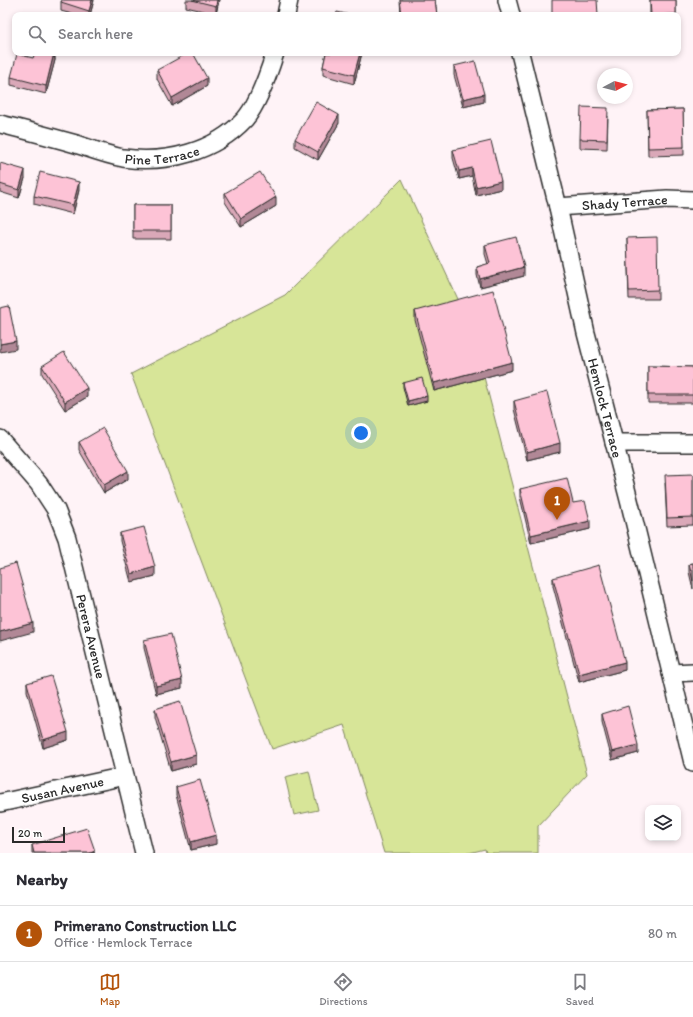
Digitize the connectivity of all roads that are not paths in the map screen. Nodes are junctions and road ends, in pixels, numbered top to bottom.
1 (289, 0) edge
2 (507, 0) edge
3 (287, 12) edge
4 (510, 12) edge
5 (274, 56) edge
6 (521, 56) edge
7 (0, 124) edge
8 (693, 200) edge
9 (558, 207) junction
10 (0, 439) edge
11 (693, 442) edge
12 (614, 443) junction
13 (693, 672) edge
14 (671, 673) junction
15 (693, 763) edge
16 (125, 776) junction
17 (0, 804) edge
18 (144, 853) edge

1 - 3 street
2 - 4 street
5 - 7 street, Pine Terrace
6 - 9 street, Hemlock Terrace
8 - 9 street, Shady Terrace
9 - 12 street, Hemlock Terrace
10 - 16 street, Perera Avenue
11 - 12 street
12 - 14 street, Hemlock Terrace
13 - 14 street
14 - 15 street, Hemlock Terrace
16 - 17 street, Susan Avenue
16 - 18 street, Perera Avenue

